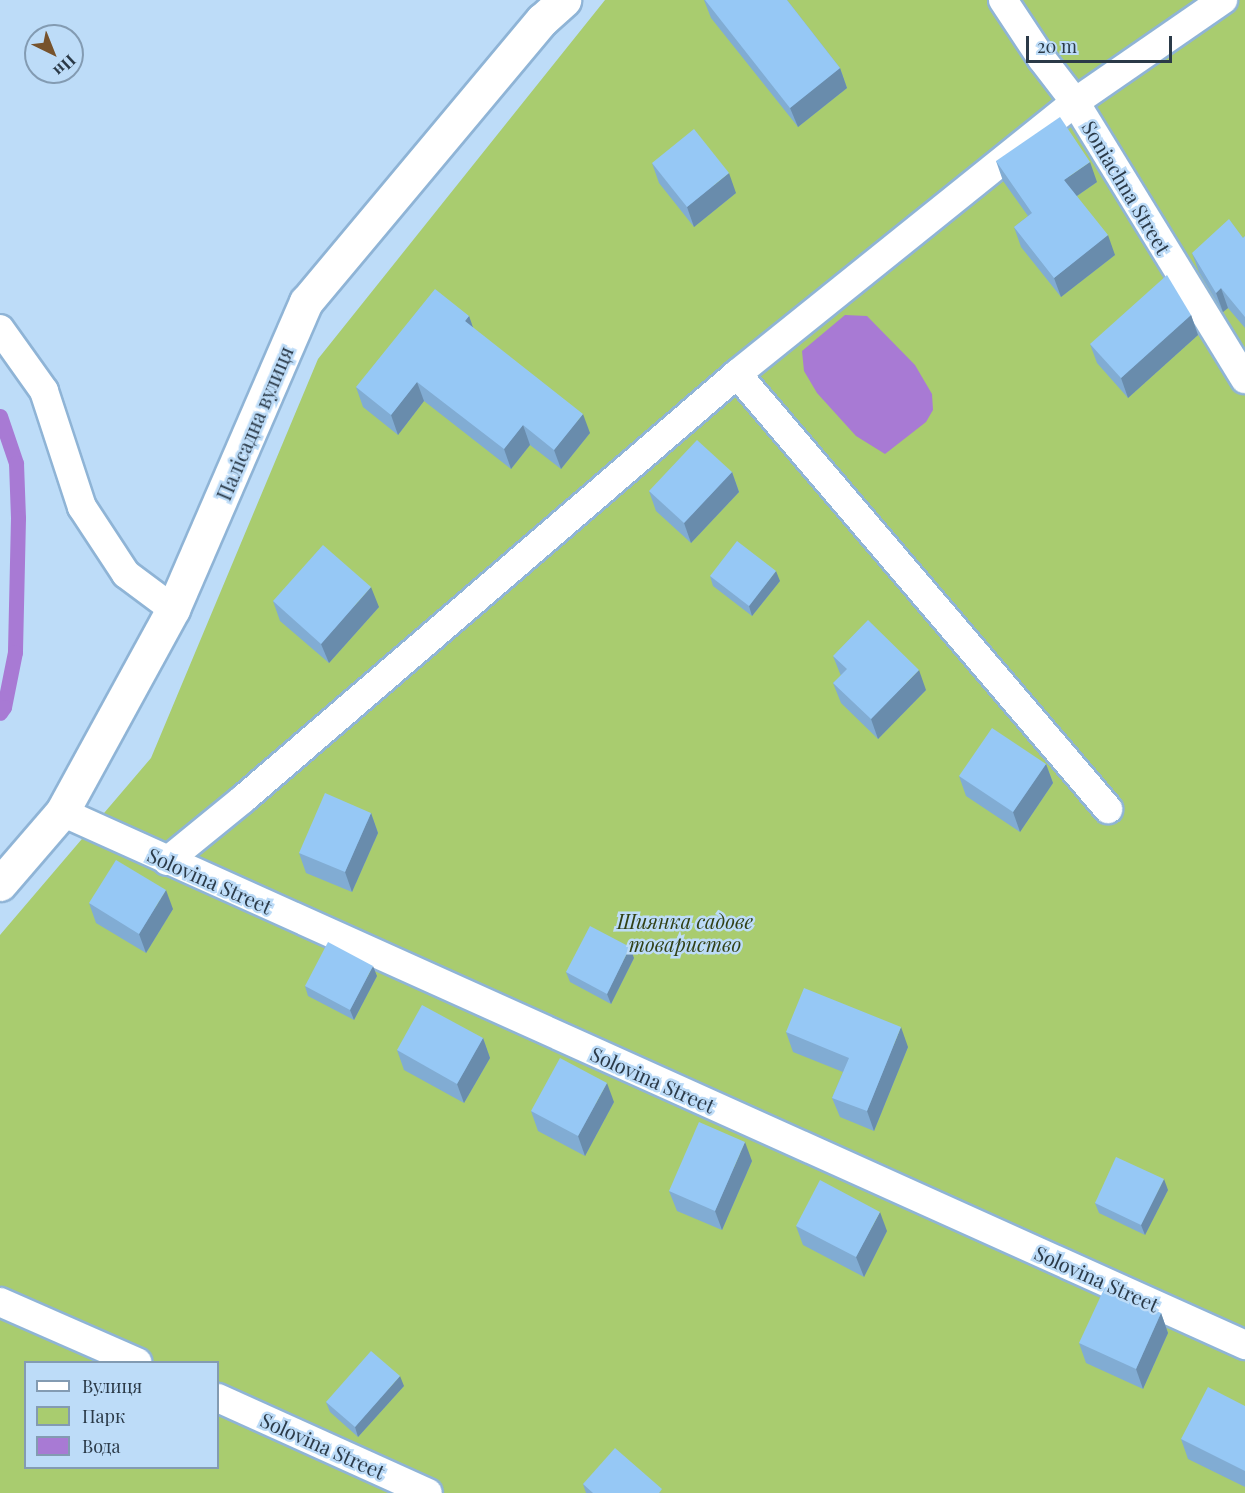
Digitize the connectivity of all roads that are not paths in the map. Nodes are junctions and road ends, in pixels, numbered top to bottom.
1 (564, 0) edge
2 (1003, 0) edge
3 (1223, 0) edge
4 (1075, 102) junction
5 (0, 329) edge
6 (737, 374) junction
7 (1245, 379) edge
8 (173, 609) junction
9 (1108, 809) dead end
10 (62, 812) junction
11 (167, 861) junction
12 (0, 884) edge
13 (0, 1302) edge
14 (1245, 1345) edge
15 (135, 1361) edge
16 (219, 1398) edge
17 (428, 1493) edge

1 - 8 street, Палісадна вулиця
2 - 4 lane, Soniachna Street
3 - 4 lane
4 - 6 lane
4 - 7 lane, Soniachna Street
5 - 8 lane
6 - 9 lane
6 - 11 lane
8 - 10 street, Палісадна вулиця
10 - 11 lane, Solovina Street
10 - 12 street, Палісадна вулиця
11 - 14 lane, Solovina Street
13 - 15 lane
16 - 17 lane, Solovina Street

